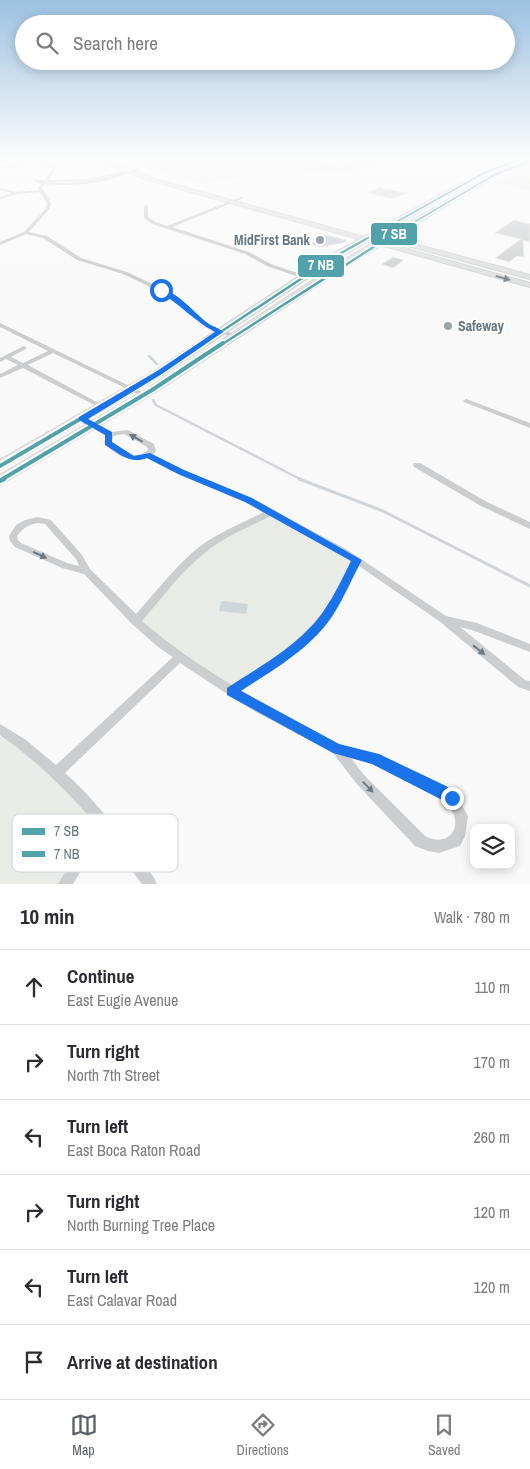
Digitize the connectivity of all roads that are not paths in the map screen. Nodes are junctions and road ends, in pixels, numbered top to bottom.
1 (48, 200) edge
2 (225, 200) edge
3 (236, 200) edge
4 (251, 200) edge
5 (440, 200) edge
6 (452, 200) edge
7 (231, 202) junction
8 (146, 206) dead end
9 (299, 213) junction
10 (279, 215) junction
11 (287, 218) junction
12 (341, 225) junction
13 (168, 227) junction
14 (26, 233) junction
15 (388, 238) junction
16 (377, 239) junction
17 (366, 240) junction
18 (0, 244) edge
19 (304, 277) junction
20 (530, 277) edge
21 (530, 285) edge
22 (0, 325) edge
23 (220, 332) junction
24 (234, 336) junction
25 (24, 348) dead end
26 (53, 351) junction
27 (7, 356) junction
28 (0, 360) edge
29 (22, 365) junction
30 (0, 376) edge
31 (131, 390) junction
32 (144, 395) junction
33 (466, 402) dead end
34 (102, 407) junction
35 (82, 419) junction
36 (94, 425) junction
37 (530, 426) edge
38 (110, 434) junction
39 (147, 455) junction
40 (417, 465) dead end
41 (0, 466) edge
42 (0, 481) edge
43 (271, 512) junction
44 (530, 526) edge
45 (357, 560) junction
46 (87, 571) junction
47 (442, 618) junction
48 (136, 621) junction
49 (530, 648) edge
50 (180, 657) junction
51 (530, 686) edge
52 (231, 691) junction
53 (2, 733) edge
54 (337, 749) junction
55 (56, 773) junction
56 (94, 814) edge
57 (72, 872) edge
58 (142, 872) edge
59 (65, 884) edge
60 (150, 884) edge

1 - 14 street
2 - 7 main road
3 - 7 street
4 - 9 main road
5 - 16 main road
6 - 15 main road
7 - 10 main road
7 - 13 street
8 - 13 street
9 - 10 main road
9 - 12 main road
10 - 11 main road
11 - 12 main road
11 - 17 main road
12 - 16 main road
13 - 19 street
14 - 18 street
14 - 23 street
15 - 16 main road
15 - 20 main road
16 - 17 main road
16 -> 21 main road
16 - 24 main road
17 - 19 main road
19 - 23 main road
22 - 26 street
23 - 24 street
23 - 31 main road
24 - 32 main road
25 - 27 street
26 - 29 street
26 - 31 street
27 - 28 street
27 - 29 street
29 - 30 street
29 - 34 street
31 - 32 street
31 - 34 main road
32 - 36 main road
33 - 37 street
34 - 35 main road
35 - 36 street
35 - 41 main road
36 - 38 street
36 - 42 main road
38 - 39 street
39 -> 38 street
39 - 43 street
40 - 44 street
43 - 45 street
43 - 48 street
45 - 47 street
45 - 52 street
46 -> 46 street
46 - 48 street
47 - 49 street
47 -> 51 street
48 - 50 street
50 - 52 street
50 - 55 street
52 - 54 street
53 - 55 street
54 -> 54 street
55 - 56 street
57 - 59 street
58 - 60 street

